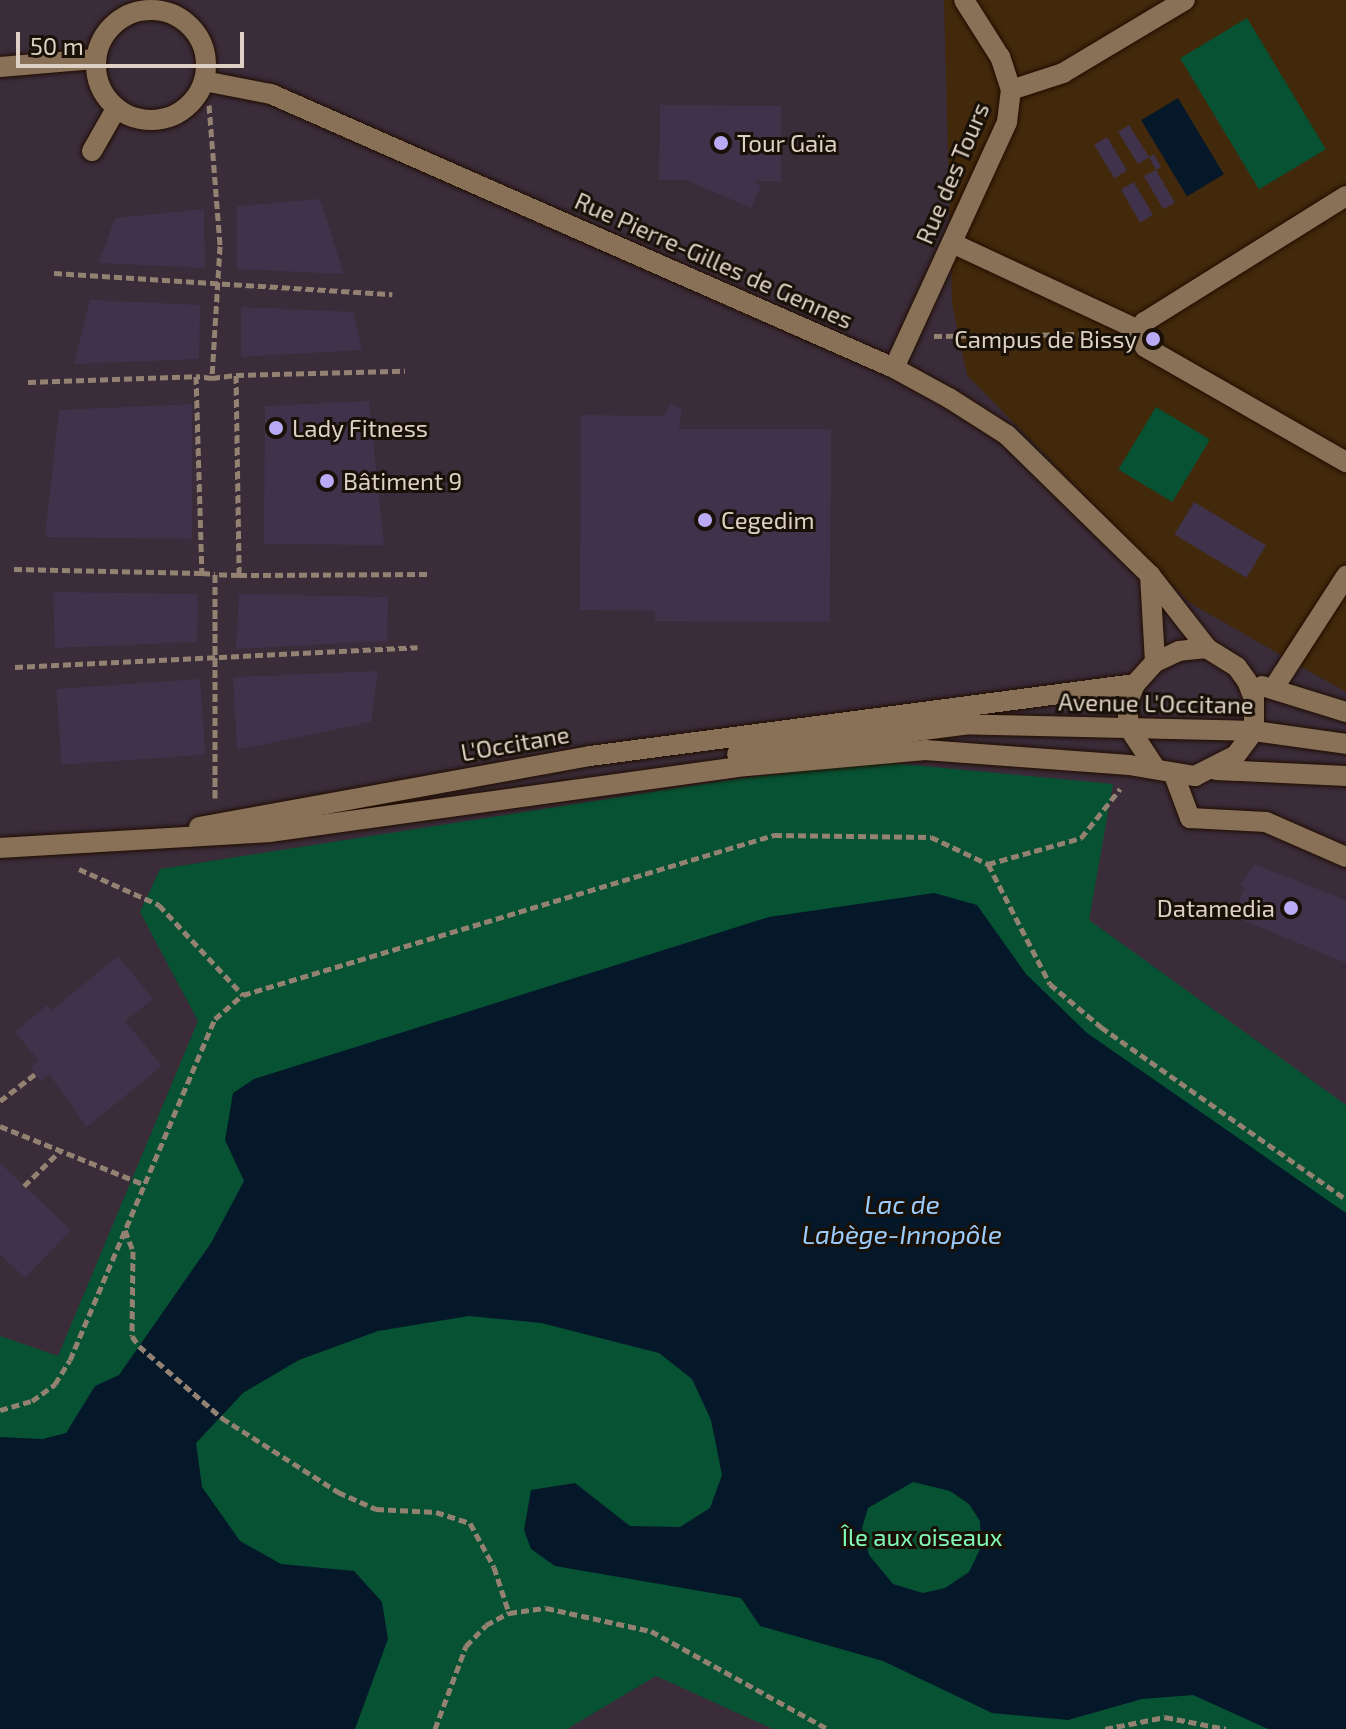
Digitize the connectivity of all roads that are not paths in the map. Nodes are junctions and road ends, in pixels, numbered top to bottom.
1 (964, 0) edge
2 (1185, 0) edge
3 (149, 5) edge
4 (95, 59) junction
5 (0, 67) edge
6 (204, 81) junction
7 (1011, 90) junction
8 (116, 109) junction
9 (92, 151) dead end
10 (1346, 196) edge
11 (952, 243) junction
12 (1145, 333) junction
13 (894, 368) junction
14 (1346, 462) edge
15 (1150, 575) junction
16 (1346, 576) edge
17 (1207, 648) junction
18 (1155, 662) junction
19 (1247, 681) junction
20 (1135, 684) junction
21 (1273, 689) junction
22 (1346, 712) edge
23 (895, 718) junction
24 (964, 725) junction
25 (1129, 728) junction
26 (1254, 731) junction
27 (1346, 744) edge
28 (1216, 770) junction
29 (1165, 772) junction
30 (1346, 776) edge
31 (470, 803) junction
32 (147, 840) junction
33 (0, 848) edge
34 (1346, 857) edge

1 - 7 street, Rue des Tours
2 - 7 street
3 - 4 street
3 - 6 street
4 - 5 street
4 - 8 street
6 - 8 street
6 - 13 street, Rue Pierre-Gilles de Gennes
7 - 11 street, Rue des Tours
8 - 9 street
10 - 12 street
11 - 12 street
11 - 13 street, Rue des Tours
12 - 14 street
13 - 15 street, Rue Pierre-Gilles de Gennes
15 - 17 street, Rue Pierre-Gilles de Gennes
15 - 18 street
16 - 21 street
17 - 18 street
17 - 19 street
18 - 20 street
19 - 21 street, Avenue L'Occitane
19 - 26 street
20 - 23 street, L'Occitane
20 - 25 street
21 - 22 street, Avenue L'Occitane
23 - 24 street, L'Occitane
23 - 32 street, L'Occitane
24 - 25 street, Avenue L'Occitane
24 - 31 street, L'Occitane
25 - 26 street, Avenue L'Occitane
25 - 29 street
26 - 27 street, Avenue L'Occitane
26 - 28 street
28 - 29 street, L'Occitane
28 - 30 street
29 - 31 street, L'Occitane
29 - 34 street
31 - 32 street, L'Occitane
32 - 33 street, L'Occitane

